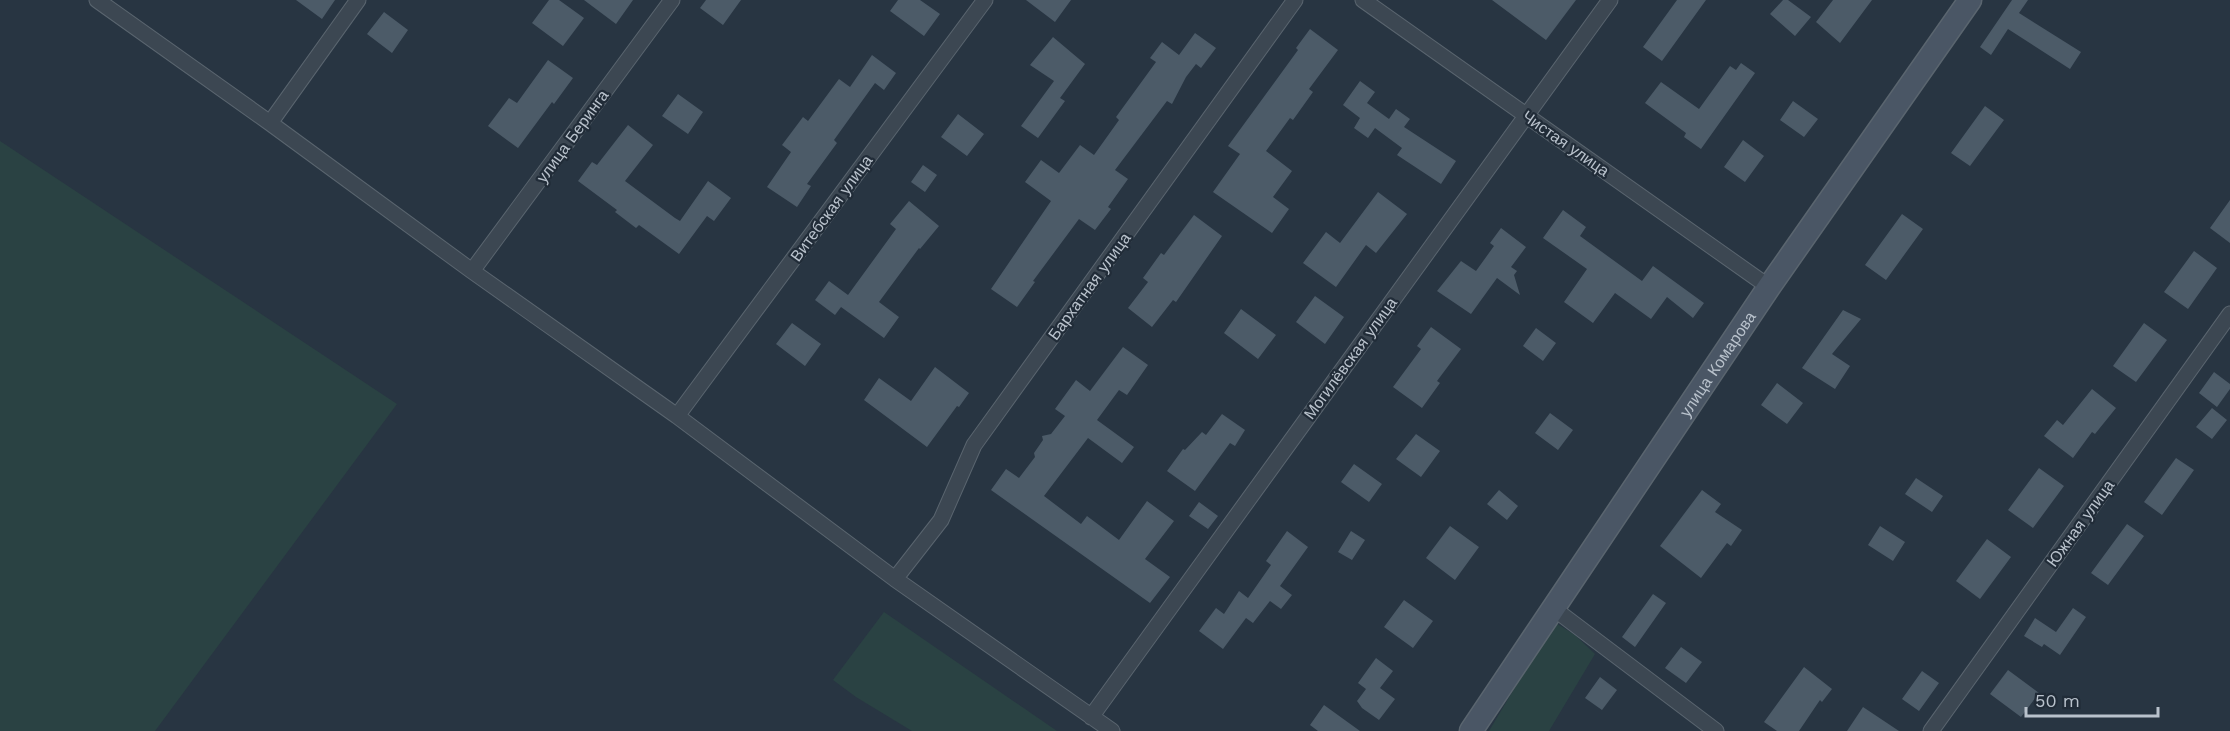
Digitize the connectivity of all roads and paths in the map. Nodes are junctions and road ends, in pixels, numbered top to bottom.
1 (98, 0) edge
2 (358, 0) edge
3 (672, 0) edge
4 (984, 0) edge
5 (1295, 0) edge
6 (1363, 0) edge
7 (1610, 0) edge
8 (1970, 0) edge
9 (1526, 115) junction
10 (270, 123) junction
11 (472, 271) junction
12 (1769, 287) junction
13 (2230, 314) edge
14 (677, 416) junction
15 (896, 579) junction
16 (1553, 608) junction
17 (1091, 717) junction
18 (1112, 731) edge
19 (1471, 731) edge
20 (1716, 731) edge
21 (1930, 731) edge

1 - 10 street
2 - 10 street
3 - 11 street, улица Беринга
4 - 14 street, Витебская улица
5 - 15 street, Бархатная улица
6 - 9 street, Чистая улица
7 - 9 street, Могилёвская улица
8 - 12 street, улица Комарова
9 - 12 street, Чистая улица
9 - 17 street, Могилёвская улица
10 - 11 street
11 - 14 street
12 - 16 street, улица Комарова
13 - 21 street, Южная улица
14 - 15 street
15 - 17 street
16 - 19 street, улица Комарова
16 - 20 street
17 - 18 street

